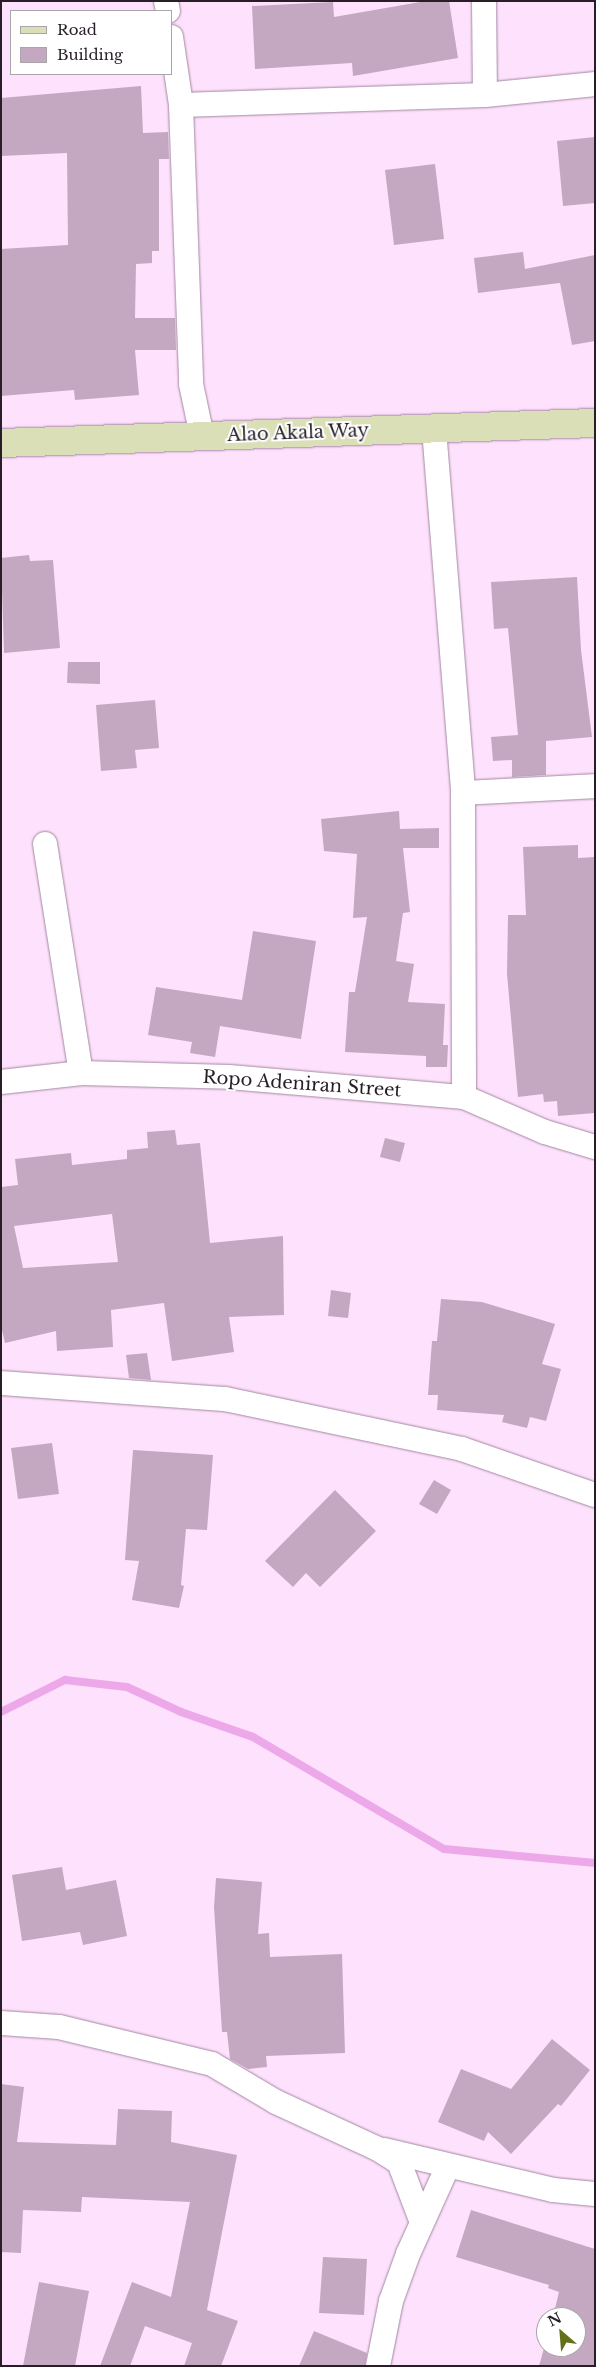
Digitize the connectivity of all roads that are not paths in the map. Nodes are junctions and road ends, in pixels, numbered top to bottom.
1 (484, 1) edge
2 (172, 44) edge
3 (595, 84) edge
4 (485, 95) junction
5 (181, 105) junction
6 (595, 423) edge
7 (434, 429) junction
8 (202, 436) junction
9 (1, 443) edge
10 (595, 786) edge
11 (463, 793) junction
12 (45, 844) dead end
13 (81, 1073) junction
14 (1, 1082) edge
15 (464, 1097) junction
16 (595, 1147) edge
17 (1, 1383) edge
18 (595, 1495) edge
19 (1, 2023) edge
20 (378, 2149) junction
21 (448, 2166) junction
22 (595, 2194) edge
23 (421, 2220) junction
24 (378, 2366) edge

1 - 4 street
2 - 5 street
3 - 4 street
4 - 5 street
5 - 8 street
6 - 7 street, Alao Akala Way
7 - 8 street, Alao Akala Way
7 - 11 street
8 - 9 street, Alao Akala Way
10 - 11 street
11 - 15 street
12 - 13 street
13 - 14 street, Ropo Adeniran Street
13 - 15 street, Ropo Adeniran Street
15 - 16 street, Ropo Adeniran Street
17 - 18 street
19 - 20 street
20 - 21 street
20 - 23 street
21 - 22 street
21 - 23 street
23 - 24 street

